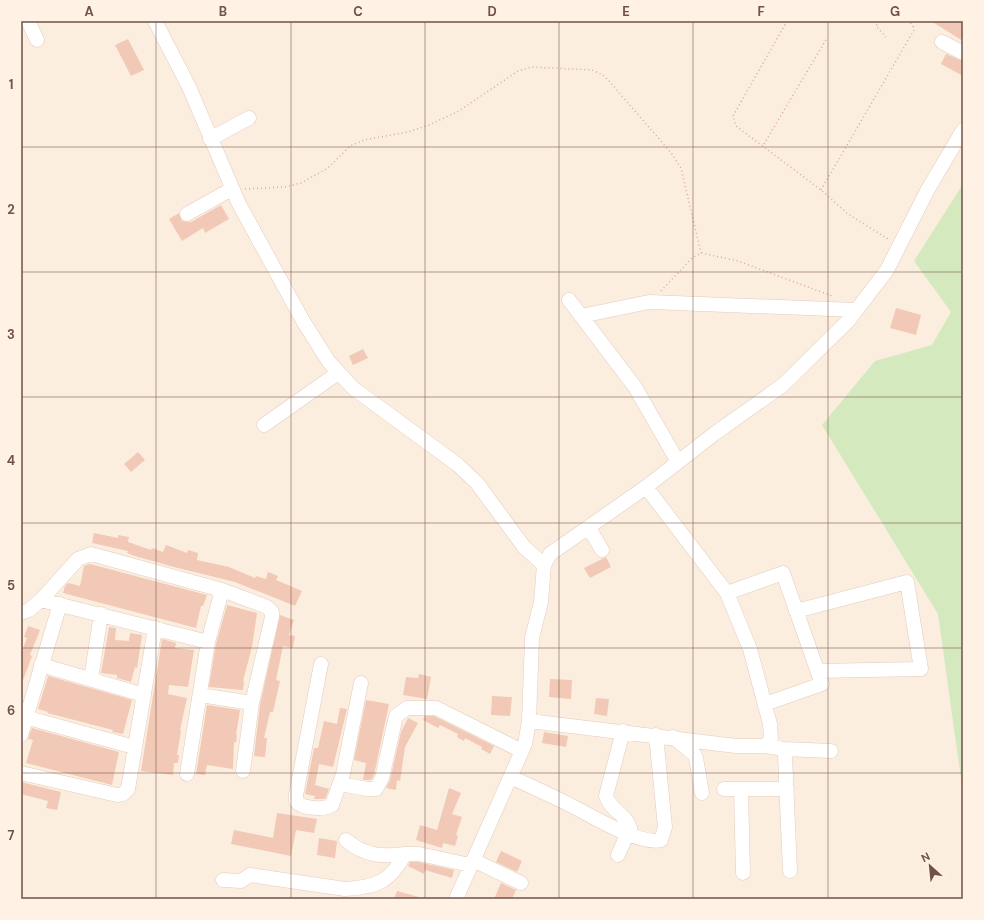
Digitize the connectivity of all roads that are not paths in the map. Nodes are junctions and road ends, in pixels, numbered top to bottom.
1 (28, 21) edge
2 (155, 21) edge
3 (37, 40) dead end
4 (942, 42) dead end
5 (963, 53) edge
6 (249, 118) dead end
7 (963, 130) edge
8 (210, 139) junction
9 (232, 190) junction
10 (187, 214) dead end
11 (569, 300) dead end
12 (856, 310) junction
13 (581, 316) junction
14 (338, 373) junction
15 (264, 425) dead end
16 (678, 462) junction
17 (646, 487) junction
18 (589, 528) junction
19 (602, 550) dead end
20 (544, 565) junction
21 (222, 590) junction
22 (727, 593) junction
23 (41, 600) junction
24 (60, 604) junction
25 (796, 611) junction
26 (21, 613) edge
27 (101, 614) junction
28 (154, 628) junction
29 (208, 642) junction
30 (321, 664) dead end
31 (41, 665) junction
32 (817, 671) junction
33 (91, 680) junction
34 (362, 683) dead end
35 (144, 695) junction
36 (200, 695) junction
37 (252, 703) junction
38 (765, 704) junction
39 (24, 716) edge
40 (529, 721) junction
41 (623, 732) junction
42 (21, 735) edge
43 (656, 735) junction
44 (673, 737) junction
45 (766, 746) junction
46 (134, 747) junction
47 (784, 749) junction
48 (522, 751) junction
49 (831, 751) dead end
50 (243, 771) dead end
51 (21, 772) edge
52 (187, 774) dead end
53 (511, 777) junction
54 (340, 784) junction
55 (724, 789) dead end
56 (741, 789) junction
57 (787, 789) junction
58 (702, 793) dead end
59 (628, 834) junction
60 (346, 840) dead end
61 (405, 854) junction
62 (618, 855) dead end
63 (472, 863) junction
64 (790, 871) dead end
65 (743, 873) dead end
66 (223, 880) dead end
67 (521, 883) dead end
68 (456, 899) edge

1 - 3 street
2 - 8 street
4 - 5 street
6 - 8 street
7 - 12 street
8 - 9 street
9 - 10 street
9 - 14 street
11 - 13 street
12 - 13 street
12 - 16 street
13 - 16 street
14 - 15 street
14 - 20 street
16 - 17 street
17 - 18 street
17 - 22 street
18 - 19 street
18 - 20 street
20 - 40 street
21 - 23 street
21 - 29 street
21 - 37 street
22 - 25 street
22 - 38 street
23 - 24 street
23 - 26 street
24 - 27 street
24 - 31 street
25 - 32 street
25 - 32 street
27 - 28 street
27 - 33 street
28 - 29 street
28 - 35 street
29 - 36 street
30 - 54 street
31 - 33 street
31 - 39 street
32 - 38 street
33 - 35 street
34 - 54 street
35 - 46 street
36 - 37 street
36 - 52 street
37 - 50 street
38 - 45 street
39 - 42 street
39 - 46 street
40 - 41 street
40 - 48 street
41 - 43 street
41 - 59 street
43 - 44 street
43 - 59 street
44 - 45 street
44 - 58 street
45 - 47 street
46 - 51 street
47 - 49 street
47 - 57 street
48 - 53 street
48 - 54 street
53 - 59 street
53 - 63 street
55 - 56 street
56 - 57 street
56 - 65 street
57 - 64 street
59 - 62 street
60 - 61 street
61 - 63 street
61 - 66 street
63 - 67 street
63 - 68 street

